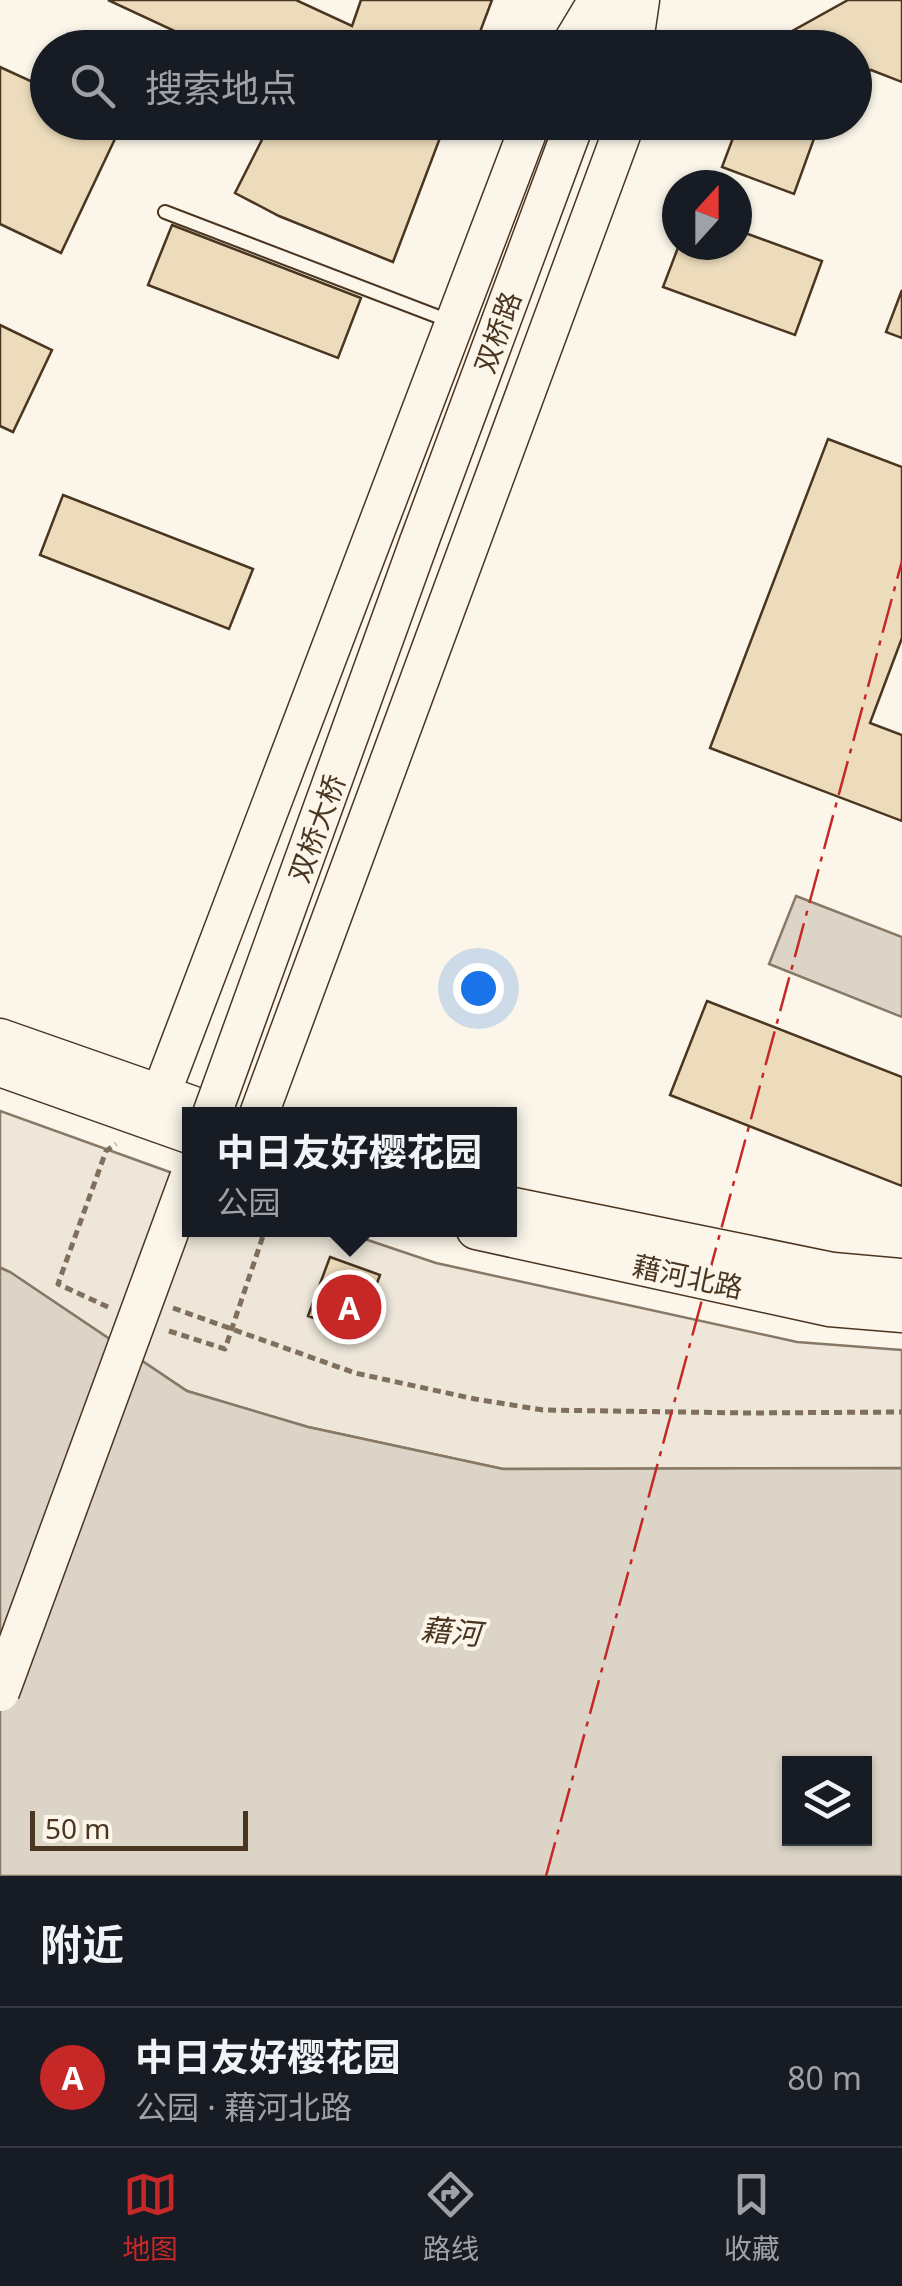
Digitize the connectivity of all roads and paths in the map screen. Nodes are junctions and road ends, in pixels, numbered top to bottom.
1 (598, 0) edge
2 (620, 0) edge
3 (640, 0) edge
4 (580, 30) edge
5 (609, 30) edge
6 (636, 30) edge
7 (523, 140) edge
8 (567, 140) edge
9 (619, 140) edge
10 (165, 212) dead end
11 (454, 322) junction
12 (419, 542) joint
13 (0, 1038) edge
14 (0, 1068) edge
15 (156, 1106) junction
16 (217, 1107) edge
17 (262, 1107) edge
18 (182, 1110) edge
19 (182, 1128) edge
20 (106, 1151) dead end
21 (182, 1202) edge
22 (517, 1208) edge
23 (264, 1237) edge
24 (508, 1237) edge
25 (902, 1278) edge
26 (150, 1312) junction
27 (902, 1313) edge
28 (902, 1412) edge
29 (0, 1692) edge

1 - 4 main road
2 - 5 main road
3 - 6 main road
7 - 11 main road
8 - 12 main road, 双桥路
9 - 17 main road
10 - 11 lane
11 - 15 main road
12 - 16 main road, 双桥大桥, bridge
13 - 15 main road
14 - 15 main road
15 - 18 main road
15 - 19 main road
20 - 26 path
21 - 26 main road, bridge
22 - 25 main road, 藉河北路
23 - 26 path, bridge
24 - 27 main road, 藉河北路
26 - 28 path
26 - 29 main road, bridge

